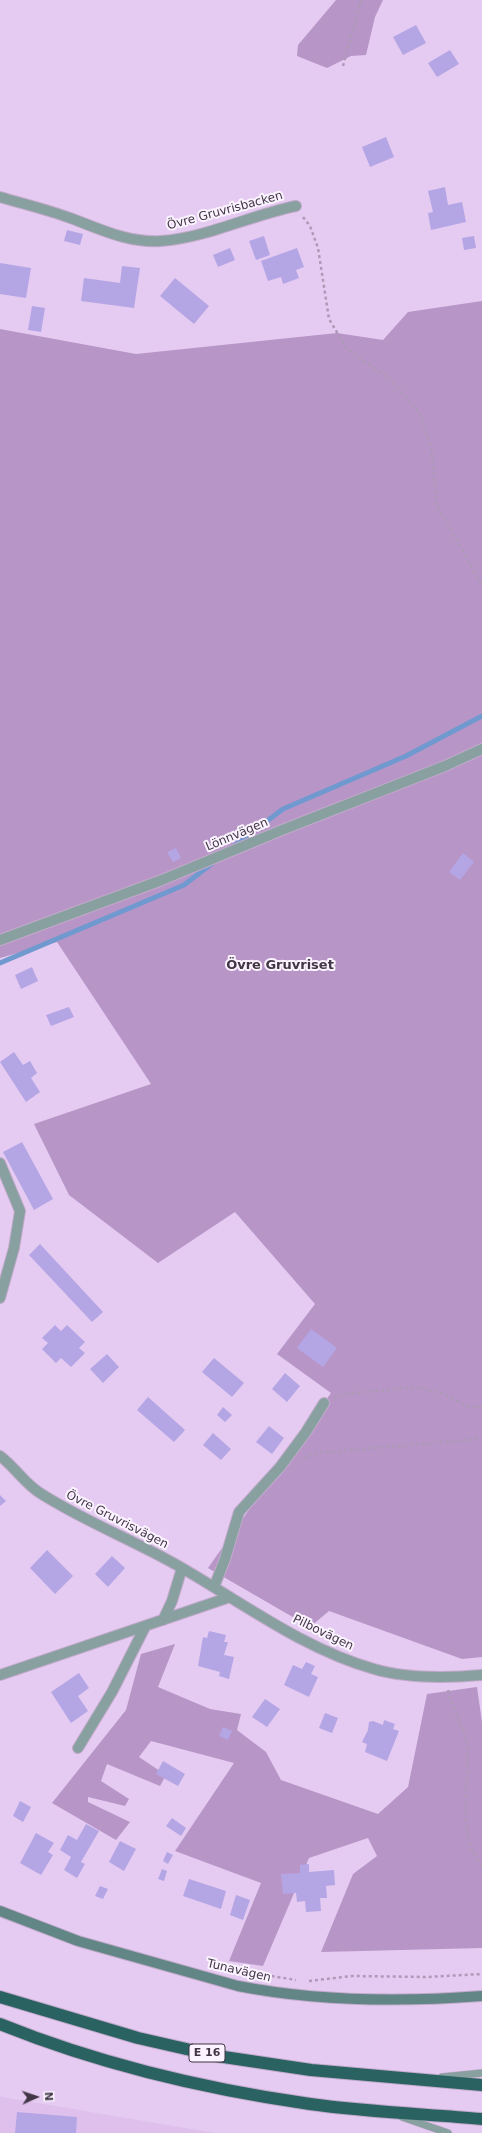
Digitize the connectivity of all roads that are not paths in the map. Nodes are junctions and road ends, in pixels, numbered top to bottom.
1 (0, 196) edge
2 (296, 206) road end
3 (482, 749) edge
4 (0, 940) edge
5 (0, 1163) edge
6 (0, 1298) edge
7 (324, 1402) dead end
8 (0, 1456) edge
9 (182, 1568) junction
10 (214, 1587) junction
11 (230, 1597) junction
12 (164, 1620) junction
13 (145, 1627) junction
14 (0, 1675) edge
15 (482, 1675) edge
16 (78, 1748) dead end
17 (0, 1911) edge
18 (482, 1996) edge
19 (0, 1997) edge
20 (0, 2024) edge
21 (482, 2073) edge
22 (414, 2080) junction
23 (482, 2084) edge
24 (389, 2112) junction
25 (482, 2119) edge
26 (448, 2133) edge

1 - 2 street, Övre Gruvrisbacken
3 - 4 street, Lönnvägen
5 - 6 street
7 - 10 street
8 - 9 street, Övre Gruvrisvägen
9 - 10 street, Övre Gruvrisvägen
9 - 12 street
10 - 11 street, Övre Gruvrisvägen
11 - 12 street
11 - 15 street, Pilbovägen
12 - 13 street
13 - 14 street
13 - 16 street
17 - 18 street, Tunavägen
19 - 22 highway, E 16
20 - 24 highway
21 - 22 lane
22 - 23 highway, E 16
24 - 25 highway
24 - 26 lane

